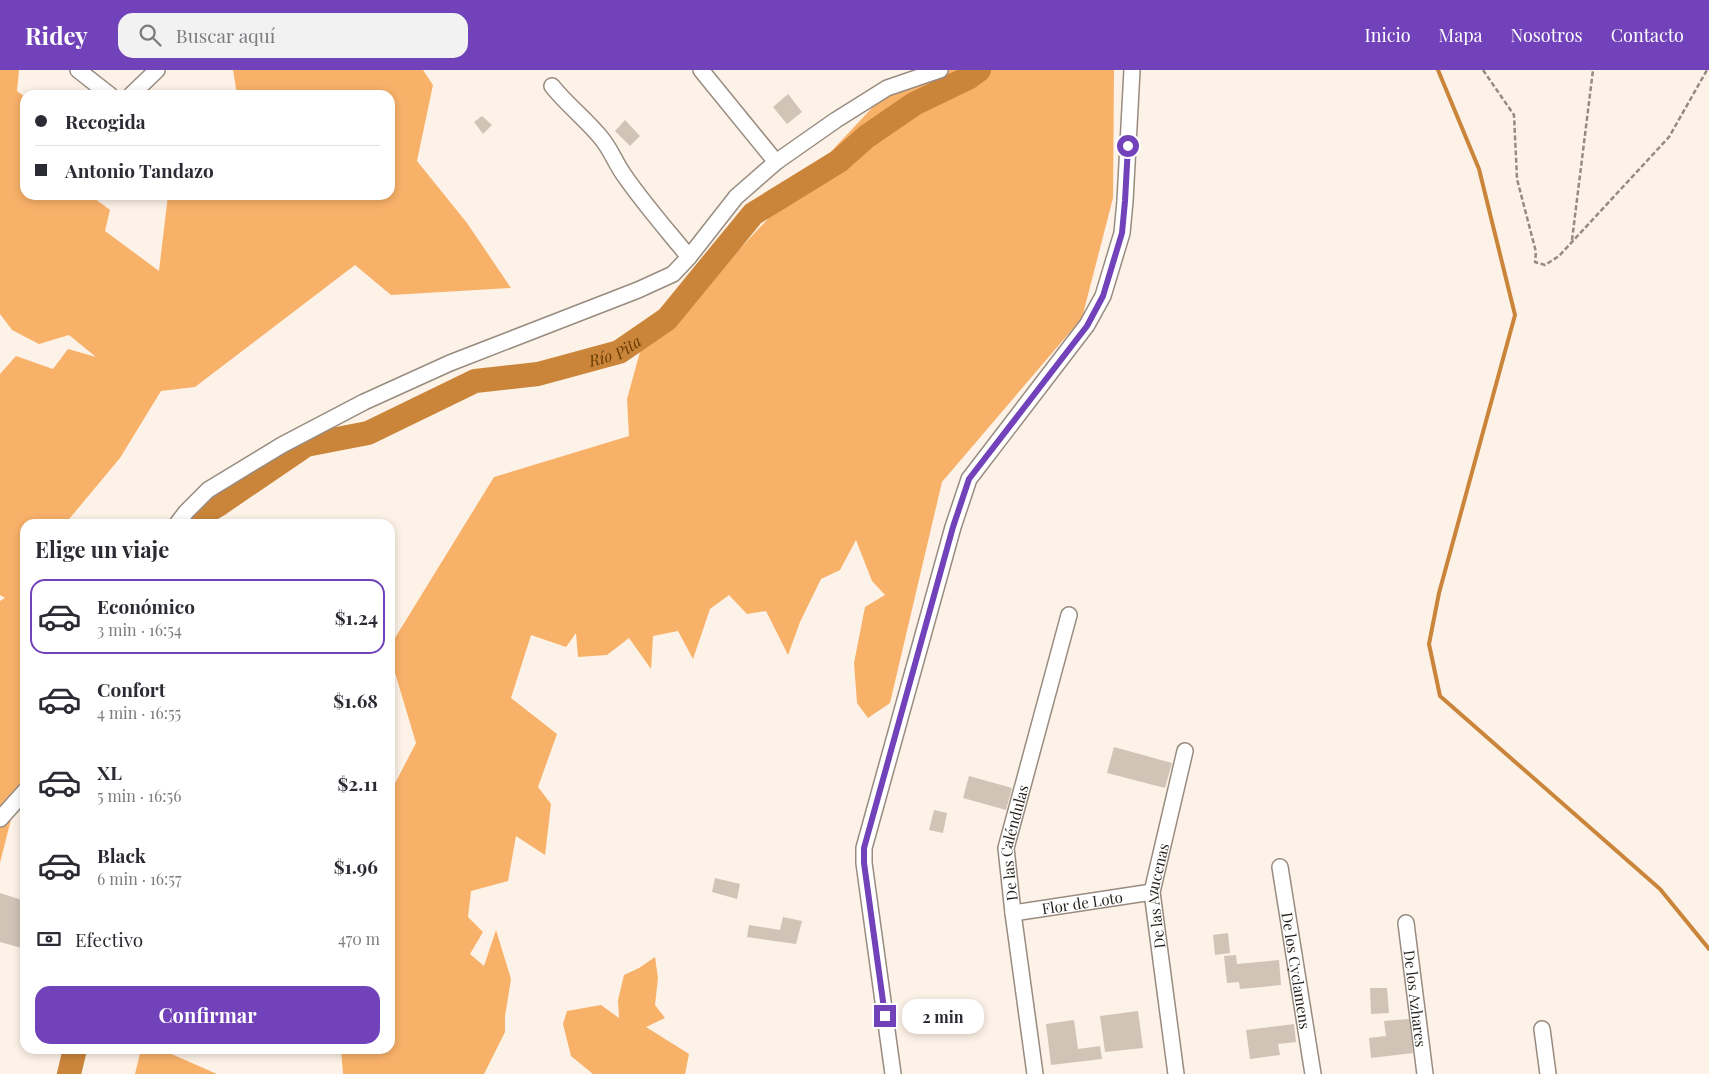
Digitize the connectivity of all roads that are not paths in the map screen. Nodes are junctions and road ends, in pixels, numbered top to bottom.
1 (78, 70) edge
2 (157, 70) edge
3 (701, 70) edge
4 (940, 70) edge
5 (1132, 70) edge
6 (552, 86) dead end
7 (104, 90) edge
8 (136, 90) edge
9 (776, 162) junction
10 (689, 257) junction
11 (181, 519) edge
12 (1069, 615) dead end
13 (1185, 751) dead end
14 (20, 797) edge
15 (0, 819) edge
16 (1280, 866) dead end
17 (1152, 892) junction
18 (1013, 913) junction
19 (1406, 923) dead end
20 (1542, 1028) dead end
21 (893, 1074) edge
22 (1035, 1074) edge
23 (1176, 1074) edge
24 (1313, 1074) edge
25 (1425, 1074) edge
26 (1548, 1074) edge

1 - 7 street
2 - 8 street
3 - 9 street
4 - 9 street
5 - 21 street
6 - 10 street
9 - 10 street
10 - 11 street
12 - 18 street, De las Caléndulas
13 - 17 street, De las Azucenas
14 - 15 street
16 - 24 street, De los Cyclamens
17 - 18 street, Flor de Loto
17 - 23 street, De las Azucenas
18 - 22 street, De las Caléndulas
19 - 25 street, De los Azhares
20 - 26 street

